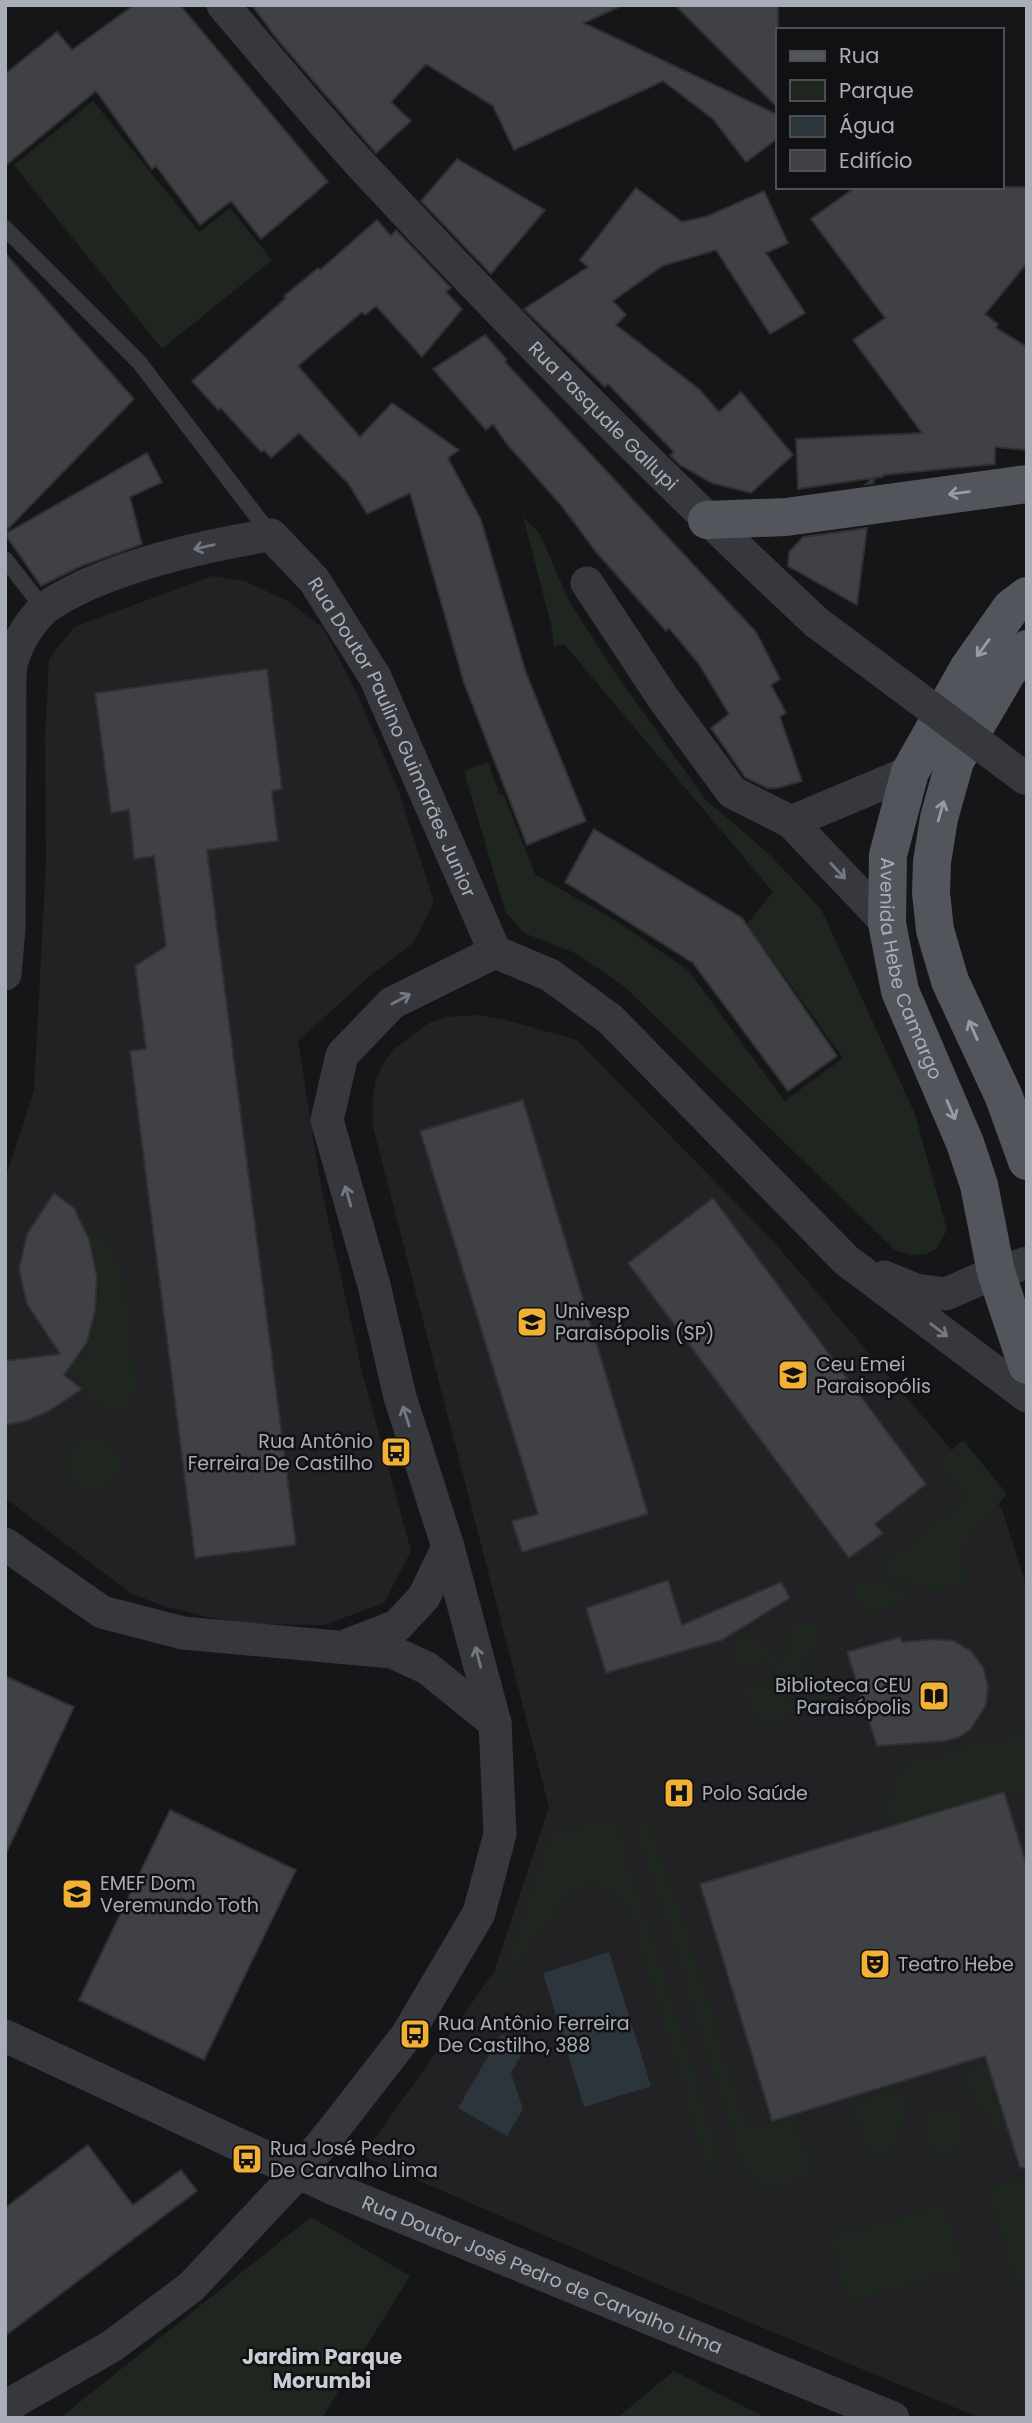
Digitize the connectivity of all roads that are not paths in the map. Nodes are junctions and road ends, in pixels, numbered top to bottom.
1 (223, 5) edge
2 (5, 228) edge
3 (1027, 484) edge
4 (707, 520) junction
5 (271, 535) junction
6 (5, 559) edge
7 (587, 583) dead end
8 (1027, 596) edge
9 (44, 609) junction
10 (1027, 649) edge
11 (910, 772) junction
12 (1026, 779) edge
13 (791, 822) junction
14 (887, 923) junction
15 (495, 952) junction
16 (5, 974) edge
17 (1027, 1161) edge
18 (846, 1260) junction
19 (1012, 1267) edge
20 (1027, 1365) edge
21 (1027, 1396) edge
22 (5, 1544) edge
23 (448, 1548) junction
24 (340, 1649) junction
25 (495, 1723) junction
26 (5, 2036) edge
27 (299, 2172) junction
28 (5, 2407) edge
29 (893, 2418) edge

1 - 4 street, Rua Pasquale Gallupi
2 - 5 lane
3 -> 4 main road
4 - 12 street, Rua Pasquale Gallupi, bridge
5 -> 9 street
5 - 15 street, Rua Doutor Paulino Guimarães Junior
6 - 9 lane
7 - 13 street
8 -> 11 main road, Avenida Hebe Camargo
9 - 16 street
17 -> 10 main road, Avenida Hebe Camargo
11 - 13 street
11 - 14 main road, Avenida Hebe Camargo
13 -> 14 street
14 -> 19 main road, Avenida Hebe Camargo
15 - 18 street
23 -> 15 street
18 - 19 street
18 -> 21 street
19 - 20 main road, Avenida Hebe Camargo
22 - 24 street
23 - 24 street
25 -> 23 street
24 - 25 street
25 - 27 street
26 - 27 street, Rua Doutor José Pedro de Carvalho Lima
27 - 28 street
27 - 29 street, Rua Doutor José Pedro de Carvalho Lima

